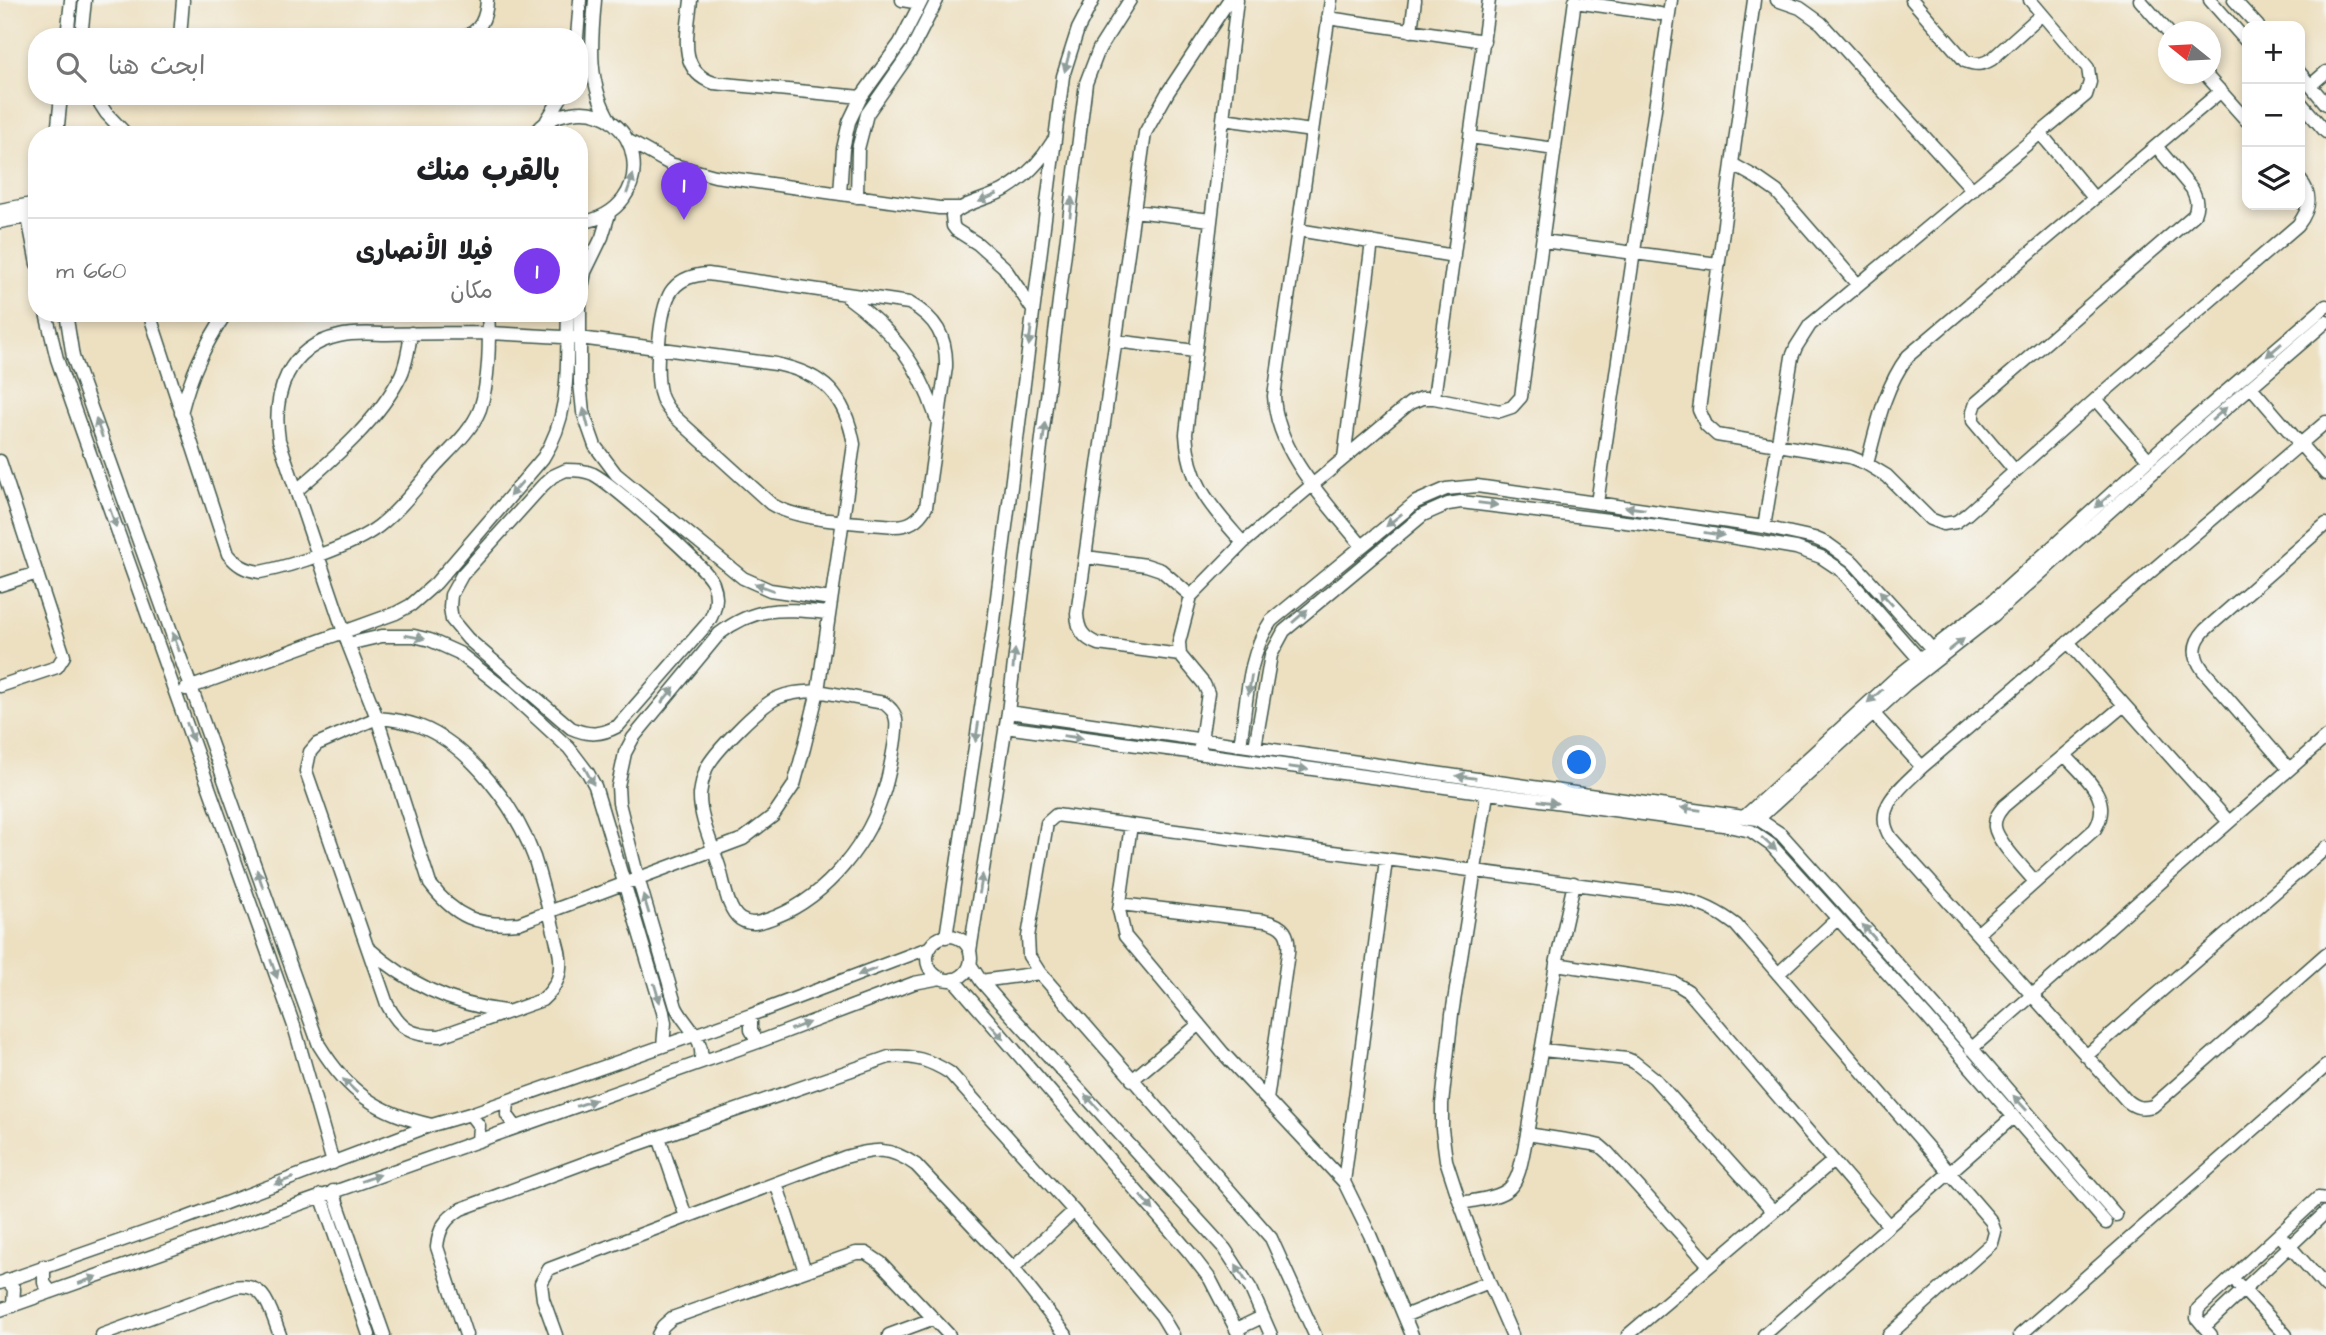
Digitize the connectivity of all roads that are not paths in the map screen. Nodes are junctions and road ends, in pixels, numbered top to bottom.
1 (71, 0) edge
2 (85, 0) edge
3 (183, 0) edge
4 (487, 0) edge
5 (580, 0) edge
6 (595, 0) edge
7 (691, 0) edge
8 (902, 0) edge
9 (937, 0) edge
10 (1093, 0) edge
11 (1130, 0) edge
12 (1229, 0) edge
13 (1237, 0) edge
14 (1331, 0) edge
15 (1415, 0) edge
16 (1489, 0) edge
17 (1662, 0) edge
18 (1671, 0) edge
19 (1754, 0) edge
20 (1777, 0) edge
21 (1912, 0) edge
22 (2030, 0) edge
23 (2140, 0) edge
24 (2210, 0) edge
25 (2234, 0) edge
26 (921, 1) edge
27 (1575, 1) edge
28 (2244, 11) junction
29 (1660, 14) junction
30 (2042, 14) junction
31 (1328, 18) junction
32 (2158, 21) edge
33 (2253, 21) edge
34 (2230, 23) junction
35 (68, 28) edge
36 (82, 28) edge
37 (181, 28) edge
38 (478, 28) edge
39 (578, 28) edge
40 (1410, 31) junction
41 (2242, 36) edge
42 (1484, 41) junction
43 (2326, 72) edge
44 (2305, 78) edge
45 (2215, 84) edge
46 (2221, 91) junction
47 (2320, 93) edge
48 (861, 97) junction
49 (2305, 103) edge
50 (60, 105) edge
51 (101, 105) edge
52 (555, 105) edge
53 (2305, 108) edge
54 (2242, 115) edge
55 (1223, 119) junction
56 (612, 122) junction
57 (58, 126) edge
58 (118, 126) edge
59 (540, 126) edge
60 (544, 126) edge
61 (1312, 131) junction
62 (2326, 132) edge
63 (2041, 134) junction
64 (1470, 137) junction
65 (1055, 138) junction
66 (628, 140) junction
67 (2156, 146) junction
68 (1555, 149) junction
69 (1731, 164) junction
70 (2305, 186) edge
71 (1973, 190) junction
72 (840, 194) junction
73 (857, 197) junction
74 (2094, 198) junction
75 (28, 205) edge
76 (959, 208) junction
77 (0, 211) edge
78 (1134, 211) junction
79 (608, 214) junction
80 (28, 217) edge
81 (1211, 220) junction
82 (588, 221) edge
83 (0, 222) edge
84 (1298, 230) junction
85 (1372, 242) junction
86 (1543, 242) junction
87 (1630, 253) junction
88 (1454, 256) junction
89 (1718, 264) junction
90 (588, 266) edge
91 (1858, 285) junction
92 (844, 295) junction
93 (2326, 306) edge
94 (1034, 310) junction
95 (49, 322) edge
96 (66, 322) edge
97 (152, 322) edge
98 (220, 322) edge
99 (489, 322) edge
100 (570, 322) edge
101 (576, 322) edge
102 (2326, 322) edge
103 (411, 333) junction
104 (490, 333) junction
105 (573, 338) junction
106 (1116, 341) junction
107 (660, 348) junction
108 (1195, 351) junction
109 (2251, 387) junction
110 (1434, 398) junction
111 (2096, 400) junction
112 (181, 413) junction
113 (937, 420) junction
114 (2326, 422) edge
115 (2191, 430) junction
116 (2300, 444) junction
117 (1778, 445) junction
118 (1344, 458) junction
119 (2149, 460) junction
120 (0, 461) edge
121 (604, 461) junction
122 (1867, 464) junction
123 (2015, 471) junction
124 (593, 474) junction
125 (2326, 474) edge
126 (1312, 485) junction
127 (296, 491) junction
128 (1416, 502) junction
129 (1593, 502) junction
130 (1423, 514) junction
131 (1677, 514) junction
132 (842, 521) junction
133 (2326, 524) edge
134 (1764, 527) junction
135 (1675, 528) junction
136 (1243, 543) junction
137 (1362, 546) junction
138 (712, 551) junction
139 (318, 554) junction
140 (1086, 557) junction
141 (1002, 561) junction
142 (699, 563) junction
143 (1025, 565) junction
144 (37, 573) junction
145 (436, 583) junction
146 (0, 585) edge
147 (451, 595) junction
148 (1191, 596) junction
149 (831, 599) junction
150 (997, 599) junction
151 (1019, 607) junction
152 (828, 613) junction
153 (707, 624) junction
154 (719, 634) junction
155 (346, 638) junction
156 (2067, 642) junction
157 (1932, 649) junction
158 (1180, 655) junction
159 (1919, 659) junction
160 (1902, 680) junction
161 (0, 686) edge
162 (192, 686) junction
163 (818, 691) junction
164 (176, 693) junction
165 (2124, 705) junction
166 (1008, 712) junction
167 (1874, 714) junction
168 (377, 718) junction
169 (618, 726) junction
170 (1005, 727) junction
171 (633, 738) junction
172 (1202, 739) junction
173 (2323, 744) edge
174 (1240, 745) junction
175 (1255, 747) junction
176 (1199, 754) junction
177 (2065, 755) junction
178 (1922, 767) junction
179 (2289, 769) junction
180 (1789, 783) junction
181 (1487, 794) junction
182 (1666, 812) junction
183 (1744, 817) junction
184 (1758, 819) junction
185 (2229, 822) junction
186 (1131, 825) junction
187 (2326, 848) edge
188 (714, 850) junction
189 (1385, 860) junction
190 (1809, 866) junction
191 (1474, 871) junction
192 (1798, 876) junction
193 (638, 878) junction
194 (2035, 882) junction
195 (624, 883) junction
196 (1574, 883) junction
197 (1120, 904) junction
198 (549, 911) junction
199 (1837, 919) junction
200 (1977, 934) junction
201 (946, 937) junction
202 (931, 947) junction
203 (368, 948) junction
204 (2326, 954) edge
205 (970, 957) junction
206 (1556, 964) junction
207 (1040, 973) junction
208 (1778, 974) junction
209 (947, 979) junction
210 (981, 981) junction
211 (2032, 995) junction
212 (1936, 1007) junction
213 (508, 1012) junction
214 (751, 1015) junction
215 (1926, 1016) junction
216 (1199, 1024) junction
217 (696, 1035) junction
218 (758, 1042) junction
219 (663, 1046) junction
220 (1971, 1049) junction
221 (1543, 1050) junction
222 (2086, 1056) junction
223 (700, 1062) junction
224 (2326, 1066) edge
225 (1132, 1080) junction
226 (1268, 1100) junction
227 (508, 1101) junction
228 (470, 1114) junction
229 (2013, 1117) junction
230 (432, 1125) junction
231 (516, 1127) junction
232 (1527, 1134) junction
233 (659, 1137) junction
234 (478, 1141) junction
235 (2060, 1158) junction
236 (1833, 1161) junction
237 (333, 1163) junction
238 (1950, 1172) junction
239 (1344, 1182) junction
240 (776, 1183) junction
241 (327, 1193) junction
242 (2326, 1199) edge
243 (1460, 1203) junction
244 (1074, 1211) junction
245 (1773, 1211) junction
246 (2326, 1212) edge
247 (686, 1217) junction
248 (2111, 1219) dead end
249 (1889, 1226) junction
250 (2278, 1234) junction
251 (352, 1244) junction
252 (2289, 1246) junction
253 (338, 1248) junction
254 (1709, 1265) junction
255 (44, 1266) junction
256 (1013, 1268) junction
257 (806, 1271) junction
258 (2231, 1276) junction
259 (3, 1282) edge
260 (1489, 1282) junction
261 (2326, 1286) edge
262 (2243, 1289) junction
263 (51, 1292) junction
264 (13, 1306) junction
265 (0, 1310) edge
266 (1404, 1316) junction
267 (1262, 1317) junction
268 (932, 1319) junction
269 (2207, 1331) edge
270 (1238, 1332) edge
271 (364, 1334) edge
272 (102, 1335) edge
273 (280, 1335) edge
274 (384, 1335) edge
275 (466, 1335) edge
276 (556, 1335) edge
277 (658, 1335) edge
278 (889, 1335) edge
279 (949, 1335) edge
280 (1066, 1335) edge
281 (1173, 1335) edge
282 (1270, 1335) edge
283 (1315, 1335) edge
284 (1412, 1335) edge
285 (1512, 1335) edge
286 (1628, 1335) edge
287 (1764, 1335) edge
288 (1889, 1335) edge
289 (2020, 1335) edge
290 (2286, 1335) edge

1 - 35 street
2 - 36 street
3 - 37 street
4 - 38 street
5 - 39 street
6 - 56 street
7 - 48 street
8 - 26 street
9 - 73 street
10 -> 65 street
143 -> 11 street
12 - 78 street
13 - 55 street
14 - 31 street
15 - 40 street
16 - 42 street
17 - 29 street
18 - 87 street
19 - 69 street
20 - 71 street
21 - 30 street
22 - 30 street
23 - 32 street
24 - 34 street
25 - 28 street
26 - 48 street
27 - 29 street
27 - 68 street
28 - 33 street
28 - 34 street
29 - 87 street
30 - 63 street
31 - 40 street
31 - 61 street
34 - 41 street
40 - 42 street
42 - 64 street
43 - 47 street
44 - 47 street
45 - 46 street
46 - 54 street
46 - 67 street
47 - 49 street
48 - 72 street
50 - 57 street
51 - 58 street
52 - 59 street
53 - 62 street
55 - 61 street
55 - 81 street
56 - 60 street
56 - 66 street
61 - 84 street
63 - 71 street
63 - 74 street
64 - 68 street
64 - 88 street
65 -> 76 street
65 - 94 street
66 - 72 street
79 -> 66 street
67 - 74 street
67 - 123 street
68 - 86 street
69 - 89 street
69 - 91 street
70 - 111 street
71 - 91 street
72 - 73 street
73 - 76 street
74 - 122 street
75 - 77 street
76 - 94 street
78 - 81 street
78 - 106 street
79 - 82 street
79 - 90 street
80 - 83 street
81 - 108 street
84 - 85 street
84 - 126 street
85 - 88 street
85 - 118 street
86 - 87 street
86 - 110 street
87 - 89 street
87 - 129 street
88 - 110 street
89 - 117 street
91 - 117 street
92 - 107 street
92 - 113 street
92 - 113 street
93 -> 115 street
94 -> 141 street
95 -> 164 street
162 -> 96 street
97 - 112 street
98 - 112 street
99 - 104 street
100 - 105 street
101 - 105 street
102 - 109 street
103 - 104 street
103 - 127 street
103 - 127 street
104 - 105 street
104 - 139 street
105 - 107 street
121 -> 105 street
105 -> 145 street
106 - 108 street
106 - 140 street
107 - 132 street
107 - 132 street
108 - 136 street
115 -> 109 street
109 - 116 street
110 - 118 street
111 - 119 street
111 - 123 street
112 - 139 street
113 - 132 street
114 - 116 street
115 - 119 street
160 -> 115 street
116 - 125 street
116 - 156 street
117 - 122 street
117 - 134 street
118 - 126 street
119 -> 157 street
120 - 144 street
121 - 124 street
121 - 138 street
122 - 123 street
124 - 142 street
124 - 147 street
126 - 136 street
126 - 137 street
127 - 139 street
128 - 129 street
128 - 130 street
128 -> 137 street
131 -> 129 street
130 -> 135 street
175 -> 130 street
131 - 134 street
131 - 135 street
132 - 149 street
133 - 179 street
157 -> 134 street
135 -> 159 street
136 - 148 street
137 -> 174 street
138 - 142 street
149 -> 138 street
139 - 155 street
140 - 148 street
140 - 158 street
141 - 143 street
141 - 150 street
142 - 153 street
143 - 151 street
144 - 146 street
144 - 161 street
145 - 147 street
145 - 155 street
147 - 169 street
148 - 158 street
149 - 152 street
150 - 151 street
150 -> 201 street
166 -> 151 street
152 - 154 street
152 - 163 street
153 - 154 street
153 - 169 street
171 -> 154 street
155 - 162 street
155 - 168 street
155 -> 195 street
156 - 165 street
156 - 178 street
157 - 159 street
158 - 172 street
159 - 160 street
160 - 167 street
160 -> 180 street
162 - 164 street
230 -> 162 street
163 - 188 street
163 - 188 street
163 - 188 street
164 -> 237 street
165 - 177 street
165 - 185 street
166 - 170 street
166 - 172 street
167 - 178 street
167 - 180 street
168 - 198 street
168 - 198 street
168 - 203 street
169 - 171 street
170 -> 176 street
205 -> 170 street
171 - 193 street
172 - 174 street
172 - 176 street
173 - 179 street
174 - 175 street
182 -> 175 street
176 -> 181 street
177 - 194 street
177 - 194 street
178 - 200 street
179 - 185 street
180 - 183 street
180 - 184 street
181 -> 182 street
181 - 191 street
183 -> 182 street
182 -> 192 street
183 - 184 street
184 - 190 street
185 - 211 street
186 - 189 street
186 - 197 street
186 - 207 street
187 - 222 street
188 - 193 street
189 - 191 street
189 - 239 street
190 - 192 street
212 -> 190 street
191 - 196 street
191 - 243 street
192 - 199 street
193 - 195 street
217 -> 193 street
194 - 200 street
195 - 198 street
195 -> 219 street
196 - 206 street
196 - 208 street
197 - 216 street
197 - 226 street
198 - 213 street
199 - 208 street
199 - 215 street
200 - 211 street
201 - 202 street
201 - 205 street
202 - 209 street
202 -> 214 street
203 - 213 street
203 - 213 street
204 - 222 street
205 - 209 street
205 - 210 street
206 - 221 street
206 - 236 street
207 - 210 street
207 - 225 street
208 - 238 street
218 -> 209 street
209 -> 270 street
267 -> 210 street
211 - 220 street
211 - 222 street
212 - 215 street
212 - 220 street
214 - 217 street
214 - 218 street
215 - 229 street
216 - 225 street
216 - 226 street
217 - 219 street
217 - 223 street
218 - 223 street
219 - 227 street
235 -> 220 street
221 - 232 street
221 - 245 street
231 -> 223 street
224 - 289 street
225 - 283 street
226 - 239 street
227 - 228 street
227 - 231 street
228 - 230 street
228 - 234 street
229 - 235 street
229 - 238 street
230 - 237 street
231 - 234 street
232 - 243 street
232 - 254 street
233 - 244 street
233 - 247 street
233 - 275 street
241 -> 234 street
235 - 248 street
236 - 245 street
236 - 249 street
237 -> 255 street
238 - 249 street
238 - 288 street
239 - 266 street
240 - 247 street
240 - 256 street
240 - 257 street
241 - 251 street
241 - 253 street
263 -> 241 street
242 - 250 street
243 - 260 street
244 - 256 street
244 - 281 street
245 - 254 street
246 - 252 street
247 - 276 street
249 - 287 street
250 - 252 street
250 - 258 street
251 - 253 street
251 - 274 street
252 - 261 street
252 - 262 street
253 - 271 street
254 - 286 street
255 - 259 street
255 - 263 street
256 - 280 street
257 - 268 street
257 - 277 street
258 - 262 street
258 - 269 street
259 - 264 street
260 - 266 street
260 - 285 street
262 - 269 street
262 - 290 street
263 - 264 street
264 - 265 street
266 - 284 street
267 - 270 street
267 - 282 street
268 - 278 street
268 - 279 street
272 - 273 street

